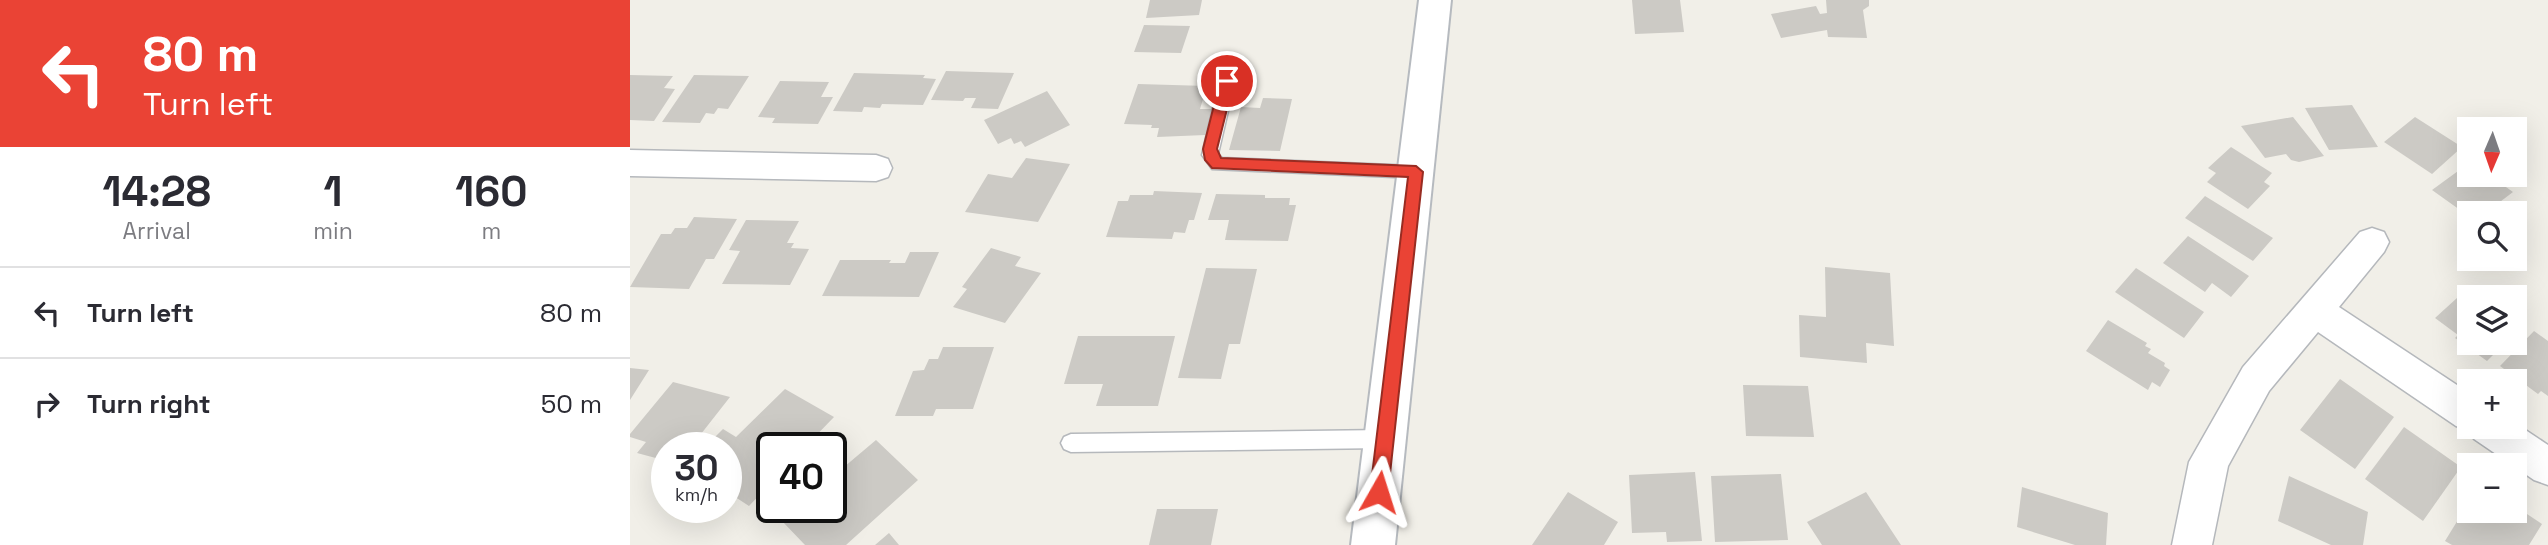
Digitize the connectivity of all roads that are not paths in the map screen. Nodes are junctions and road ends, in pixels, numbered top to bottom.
1 (1436, 0) edge
2 (1227, 81) dead end
3 (630, 163) edge
4 (876, 168) dead end
5 (1416, 172) junction
6 (2372, 242) dead end
7 (2313, 309) junction
8 (2457, 406) edge
9 (1385, 439) junction
10 (2506, 439) edge
11 (1072, 443) dead end
12 (2548, 467) edge
13 (1373, 545) edge
14 (2192, 545) edge

1 - 5 street
2 - 5 lane
3 - 4 street
5 - 9 street
6 - 7 street
7 - 8 street
7 - 14 street
9 - 11 lane
9 - 13 street
10 - 12 street

